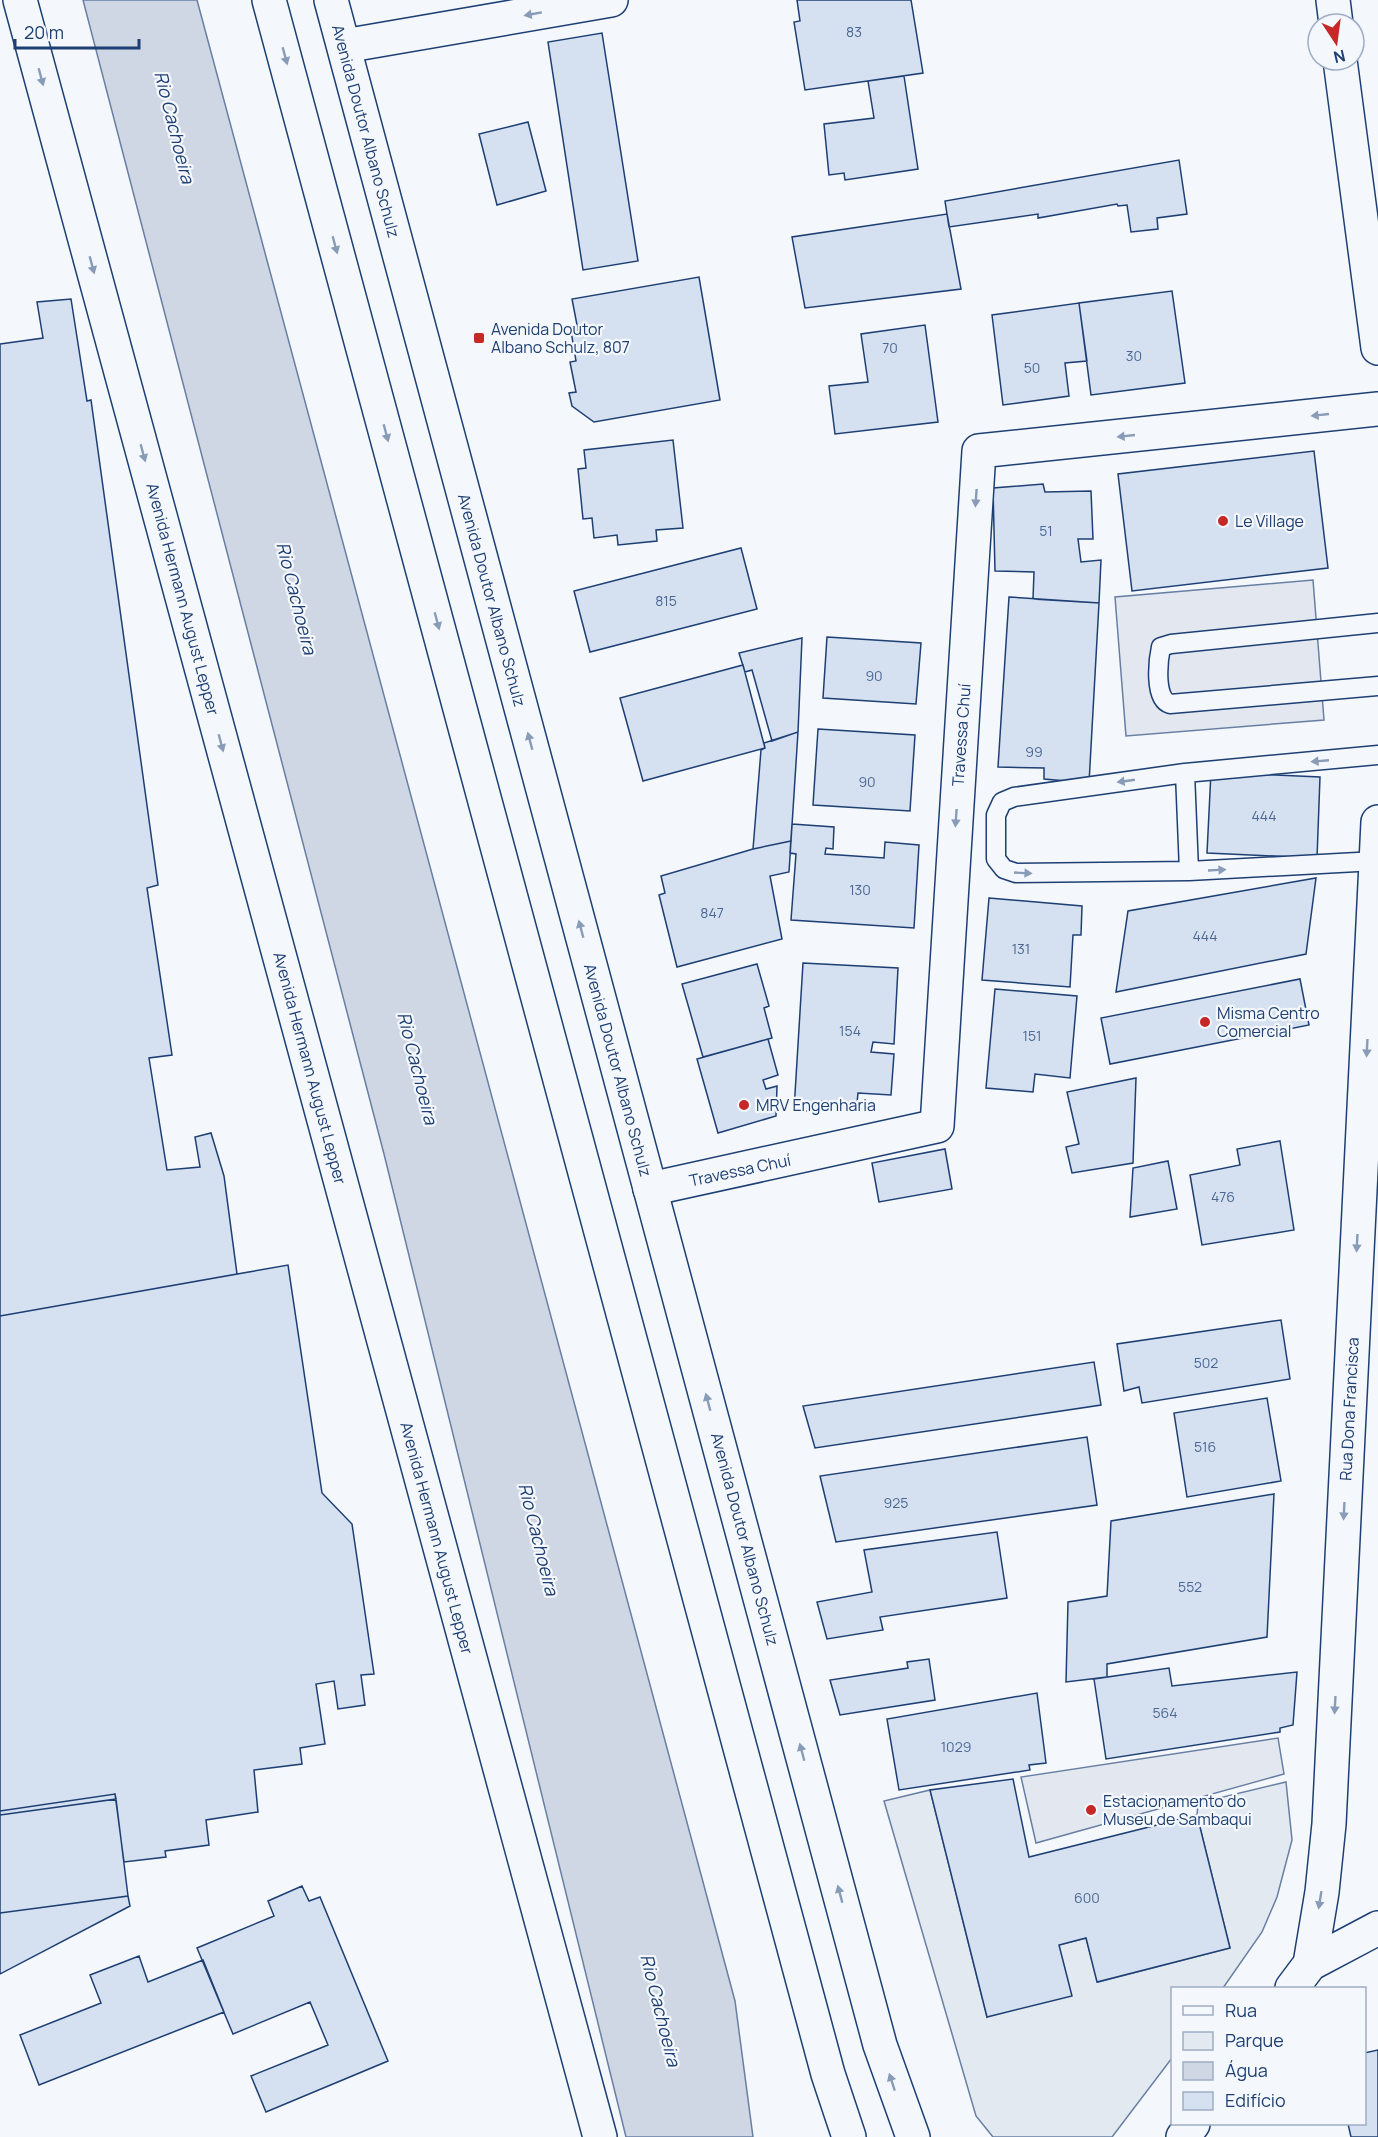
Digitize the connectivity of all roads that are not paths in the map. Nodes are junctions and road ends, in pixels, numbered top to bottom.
1 (20, 0) edge
2 (270, 0) edge
3 (331, 0) edge
4 (611, 0) edge
5 (344, 46) junction
6 (1342, 72) edge
7 (1378, 348) edge
8 (1378, 410) edge
9 (1378, 623) edge
10 (1378, 686) edge
11 (1378, 755) edge
12 (1185, 773) junction
13 (1378, 822) edge
14 (1376, 861) junction
15 (1189, 871) junction
16 (651, 1189) junction
17 (1366, 1314) edge
18 (1378, 1928) edge
19 (1301, 1976) edge
20 (1192, 2125) edge
21 (600, 2137) edge
22 (849, 2137) edge
23 (913, 2137) edge
24 (1183, 2137) edge

1 -> 21 main road, Avenida Hermann August Lepper
2 -> 22 main road
3 - 5 main road, Avenida Doutor Albano Schulz
4 -> 5 main road
16 -> 5 main road, Avenida Doutor Albano Schulz
6 - 7 main road
8 -> 16 main road, Travessa Chuí
9 - 10 lane
11 -> 12 lane
12 - 15 lane
12 -> 15 lane
13 - 14 main road, Rua Dona Francisca
15 -> 14 lane
14 -> 17 main road, Rua Dona Francisca
23 -> 16 main road, Avenida Doutor Albano Schulz
17 -> 19 main road, Rua Dona Francisca
18 - 19 main road
20 - 24 main road

